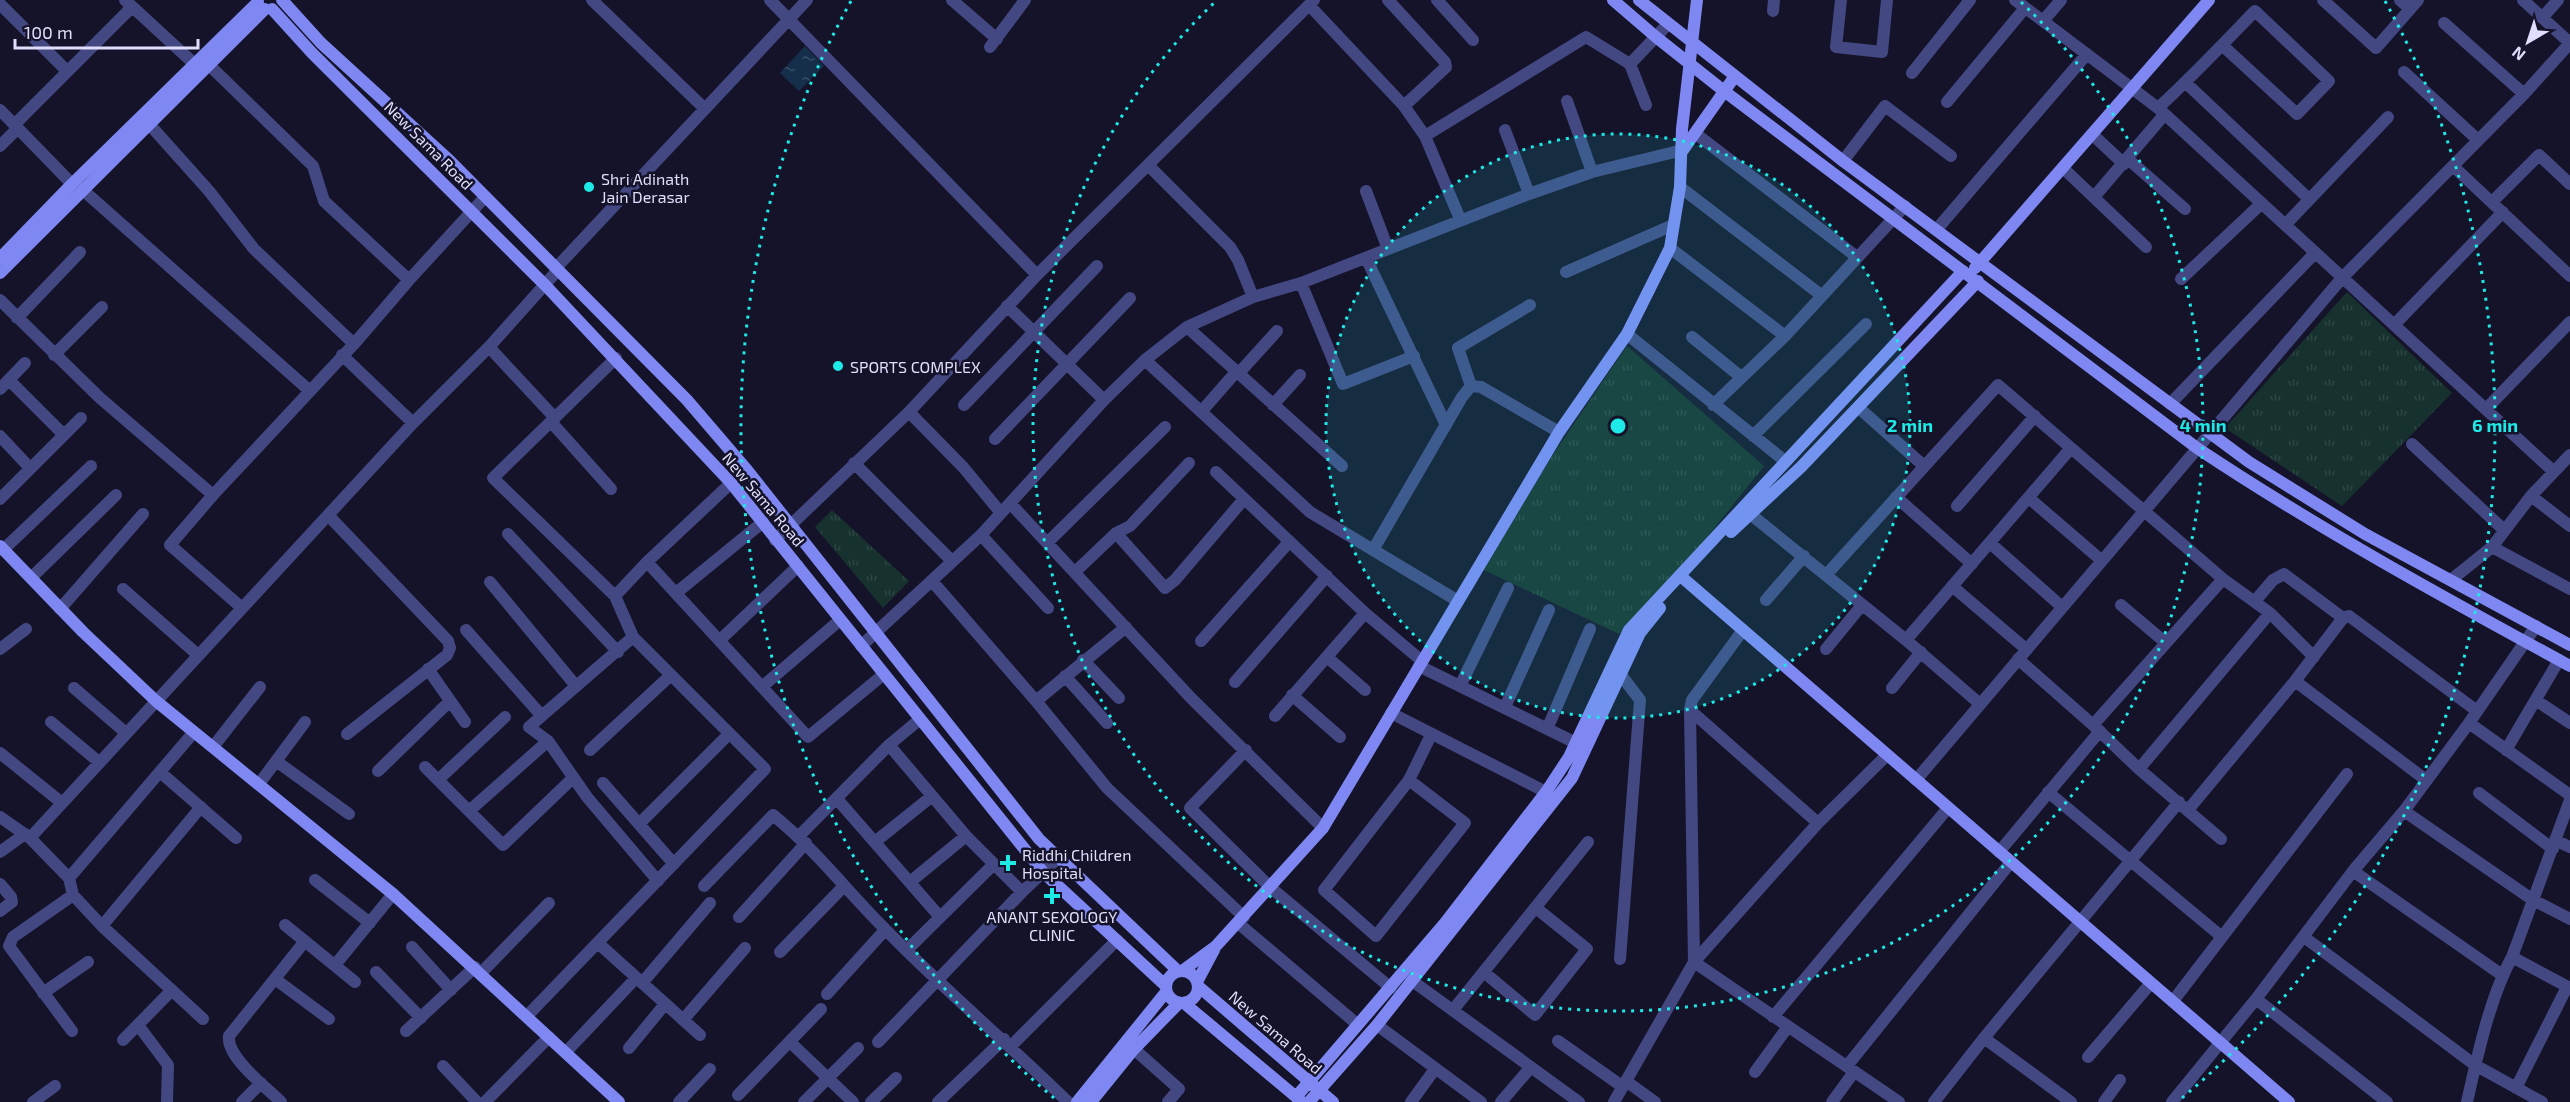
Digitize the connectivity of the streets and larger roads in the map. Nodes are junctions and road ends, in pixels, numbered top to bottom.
1 (592, 0) edge
2 (770, 0) edge
3 (807, 0) edge
4 (952, 0) edge
5 (1025, 0) edge
6 (1389, 0) edge
7 (1437, 0) edge
8 (1613, 0) edge
9 (1639, 0) edge
10 (1697, 0) edge
11 (1841, 0) edge
12 (1887, 0) edge
13 (1970, 0) edge
14 (2061, 0) edge
15 (2209, 0) edge
16 (2323, 0) edge
17 (2523, 0) edge
18 (2558, 0) edge
19 (128, 3) edge
20 (269, 3) edge
21 (1311, 3) edge
22 (2409, 3) edge
23 (2020, 4) edge
24 (2, 10) edge
25 (2542, 18) junction
26 (789, 19) junction
27 (2043, 21) junction
28 (2444, 23) dead end
29 (1668, 24) junction
30 (1656, 37) junction
31 (1473, 40) dead end
32 (1691, 42) junction
33 (2570, 43) edge
34 (2222, 45) junction
35 (2087, 54) junction
36 (1689, 63) junction
37 (1630, 64) junction
38 (201, 66) junction
39 (67, 71) junction
40 (2404, 72) dead end
41 (1912, 74) dead end
42 (1735, 76) junction
43 (2186, 83) junction
44 (2132, 87) junction
45 (1724, 91) junction
46 (2524, 94) junction
47 (1568, 101) dead end
48 (1947, 102) dead end
49 (1646, 105) dead end
50 (1404, 106) junction
51 (704, 108) junction
52 (0, 110) edge
53 (2161, 111) junction
54 (2388, 117) dead end
55 (150, 125) junction
56 (16, 126) junction
57 (1505, 130) dead end
58 (1696, 134) junction
59 (2093, 135) junction
60 (1425, 136) junction
61 (2478, 140) junction
62 (0, 146) edge
63 (1683, 150) junction
64 (1951, 156) dead end
65 (1843, 161) junction
66 (2126, 161) junction
67 (1149, 166) junction
68 (2453, 166) junction
69 (2063, 168) junction
70 (1592, 172) junction
71 (72, 184) junction
72 (2570, 184) edge
73 (1680, 187) junction
74 (84, 191) junction
75 (1366, 191) dead end
76 (1529, 194) junction
77 (485, 197) junction
78 (2094, 197) junction
79 (2309, 199) junction
80 (2262, 202) junction
81 (2492, 202) junction
82 (1905, 206) junction
83 (2185, 209) dead end
84 (472, 212) junction
85 (2503, 212) junction
86 (1894, 218) junction
87 (1460, 219) junction
88 (1673, 225) junction
89 (2285, 225) junction
90 (1937, 229) junction
91 (2146, 247) dead end
92 (1670, 248) junction
93 (1388, 249) junction
94 (80, 252) dead end
95 (2315, 253) junction
96 (1857, 257) junction
97 (0, 258) edge
98 (1366, 258) junction
99 (1979, 263) junction
100 (1097, 266) dead end
101 (556, 270) junction
102 (1566, 272) dead end
103 (0, 273) edge
104 (1037, 275) junction
105 (1970, 275) junction
106 (2570, 276) edge
107 (2342, 278) junction
108 (2181, 279) dead end
109 (409, 280) junction
110 (1301, 283) junction
111 (546, 286) junction
112 (1821, 295) junction
113 (1253, 297) junction
114 (1130, 298) dead end
115 (0, 300) edge
116 (1530, 305) dead end
117 (1007, 306) junction
118 (102, 307) dead end
119 (17, 318) junction
120 (2570, 322) edge
121 (1866, 324) dead end
122 (2394, 325) junction
123 (1187, 327) junction
124 (1277, 331) dead end
125 (1032, 332) junction
126 (1628, 334) junction
127 (1785, 336) junction
128 (1692, 337) dead end
129 (354, 344) junction
130 (489, 347) junction
131 (54, 354) junction
132 (342, 356) junction
133 (1414, 356) junction
134 (616, 358) junction
135 (1145, 360) junction
136 (25, 363) dead end
137 (1067, 364) junction
138 (1237, 373) junction
139 (1300, 375) dead end
140 (1741, 377) junction
141 (4, 385) edge
142 (1471, 386) junction
143 (310, 391) junction
144 (1104, 400) junction
145 (2170, 404) junction
146 (964, 405) dead end
147 (1273, 405) junction
148 (1713, 405) junction
149 (1859, 408) junction
150 (2486, 408) junction
151 (909, 412) junction
152 (1201, 412) junction
153 (2035, 416) junction
154 (81, 417) dead end
155 (554, 420) junction
156 (413, 423) junction
157 (1446, 425) junction
158 (1166, 427) dead end
159 (1559, 432) junction
160 (2209, 433) junction
161 (64, 435) junction
162 (0, 436) edge
163 (1753, 436) junction
164 (995, 439) dead end
165 (2412, 444) dead end
166 (2071, 448) junction
167 (2197, 448) junction
168 (2570, 456) edge
169 (1785, 461) junction
170 (854, 462) junction
171 (1189, 463) dead end
172 (91, 466) dead end
173 (1342, 466) dead end
174 (1924, 466) junction
175 (30, 468) junction
176 (1216, 472) dead end
177 (2554, 472) junction
178 (731, 483) junction
179 (611, 489) dead end
180 (116, 495) dead end
181 (213, 495) junction
182 (2531, 496) junction
183 (1896, 497) junction
184 (0, 498) edge
185 (2028, 498) junction
186 (1244, 499) junction
187 (1010, 503) junction
188 (1958, 506) dead end
189 (2144, 510) junction
190 (1001, 513) junction
191 (1749, 513) junction
192 (143, 514) dead end
193 (328, 514) junction
194 (763, 522) junction
195 (791, 525) junction
196 (2570, 526) edge
197 (2504, 531) junction
198 (1116, 533) junction
199 (508, 534) dead end
200 (981, 535) junction
201 (776, 540) junction
202 (1048, 542) junction
203 (1289, 542) junction
204 (1990, 543) junction
205 (2492, 547) junction
206 (2, 548) edge
207 (1373, 550) junction
208 (1804, 556) junction
209 (2102, 560) junction
210 (952, 561) junction
211 (646, 562) junction
212 (1972, 564) junction
213 (798, 566) junction
214 (1075, 572) junction
215 (1827, 574) junction
216 (1327, 576) junction
217 (30, 578) junction
218 (1683, 579) junction
219 (2223, 579) junction
220 (2451, 580) junction
221 (932, 581) junction
222 (490, 582) dead end
223 (1952, 586) junction
224 (1508, 588) dead end
225 (123, 589) dead end
226 (2570, 589) edge
227 (676, 593) junction
228 (615, 596) junction
229 (1766, 600) dead end
230 (1458, 601) junction
231 (2255, 601) junction
232 (1862, 605) junction
233 (2121, 605) dead end
234 (2062, 607) junction
235 (242, 608) junction
236 (1048, 608) dead end
237 (60, 609) junction
238 (1550, 610) dead end
239 (1365, 613) junction
240 (2270, 614) junction
241 (2343, 618) junction
242 (840, 620) junction
243 (2536, 626) junction
244 (1126, 627) junction
245 (26, 629) dead end
246 (1590, 629) dead end
247 (466, 630) dead end
248 (1743, 630) junction
249 (877, 633) junction
250 (633, 637) junction
251 (720, 640) junction
252 (1906, 640) junction
253 (1201, 641) dead end
254 (2525, 642) junction
255 (2166, 643) junction
256 (2570, 645) edge
257 (861, 646) junction
258 (1826, 648) dead end
259 (0, 649) edge
260 (2026, 649) junction
261 (618, 652) junction
262 (1921, 652) junction
263 (198, 655) junction
264 (1327, 657) junction
265 (2314, 657) junction
266 (2018, 659) junction
267 (1083, 660) junction
268 (2565, 663) edge
269 (1420, 664) junction
270 (428, 669) junction
271 (884, 674) junction
272 (671, 675) junction
273 (1621, 675) junction
274 (1065, 676) junction
275 (2295, 681) junction
276 (1235, 682) dead end
277 (576, 686) junction
278 (762, 686) junction
279 (1460, 686) junction
280 (260, 687) dead end
281 (74, 688) dead end
282 (1892, 688) dead end
283 (1365, 690) dead end
284 (1292, 696) junction
285 (1119, 698) dead end
286 (2537, 700) junction
287 (156, 701) junction
288 (450, 701) junction
289 (1036, 701) junction
290 (1980, 704) junction
291 (1505, 707) junction
292 (1690, 710) junction
293 (2477, 711) junction
294 (1391, 713) junction
295 (541, 715) junction
296 (1275, 716) dead end
297 (505, 717) dead end
298 (919, 720) junction
299 (51, 722) dead end
300 (305, 722) dead end
301 (465, 722) dead end
302 (1107, 723) dead end
303 (2469, 723) junction
304 (2570, 723) edge
305 (1548, 727) junction
306 (2096, 728) junction
307 (194, 732) junction
308 (126, 733) junction
309 (347, 734) dead end
310 (729, 734) junction
311 (1431, 735) junction
312 (1340, 737) dead end
313 (548, 741) junction
314 (1576, 742) junction
315 (889, 745) junction
316 (213, 747) junction
317 (590, 750) dead end
318 (1246, 750) junction
319 (2506, 750) junction
320 (0, 753) edge
321 (1887, 755) junction
322 (276, 760) junction
323 (99, 762) junction
324 (425, 767) dead end
325 (2139, 769) junction
326 (378, 771) dead end
327 (160, 772) junction
328 (2346, 774) dead end
329 (573, 778) junction
330 (438, 780) junction
331 (1409, 780) junction
332 (1916, 780) junction
333 (2426, 780) junction
334 (603, 783) dead end
335 (259, 784) junction
336 (1546, 792) junction
337 (2048, 792) junction
338 (2479, 793) dead end
339 (2570, 795) edge
340 (931, 796) junction
341 (837, 799) junction
342 (2570, 800) edge
343 (62, 803) junction
344 (2183, 806) junction
345 (201, 807) junction
346 (1948, 808) junction
347 (469, 811) junction
348 (2403, 811) junction
349 (349, 814) dead end
350 (0, 818) edge
351 (640, 822) junction
352 (1818, 823) junction
353 (1323, 828) junction
354 (27, 836) junction
355 (966, 836) junction
356 (236, 838) dead end
357 (2221, 839) dead end
358 (803, 840) junction
359 (876, 841) junction
360 (1588, 842) dead end
361 (2555, 845) junction
362 (2570, 847) edge
363 (0, 852) edge
364 (1999, 852) junction
365 (1058, 858) junction
366 (2011, 862) junction
367 (2130, 862) junction
368 (674, 864) junction
369 (994, 864) junction
370 (2353, 871) junction
371 (1043, 872) junction
372 (69, 878) junction
373 (315, 880) dead end
374 (658, 881) junction
375 (910, 882) junction
376 (0, 884) edge
377 (844, 885) junction
378 (704, 886) dead end
379 (1270, 887) junction
380 (1022, 892) junction
381 (393, 894) junction
382 (72, 895) junction
383 (2532, 900) junction
384 (549, 903) dead end
385 (710, 903) dead end
386 (1536, 908) junction
387 (0, 911) edge
388 (739, 917) dead end
389 (940, 917) junction
390 (2570, 919) edge
391 (1241, 920) junction
392 (2080, 921) junction
393 (370, 923) junction
394 (285, 925) dead end
395 (102, 926) junction
396 (885, 930) junction
397 (2222, 937) junction
398 (2304, 937) junction
399 (1117, 940) junction
400 (305, 941) junction
401 (598, 943) junction
402 (1215, 946) junction
403 (412, 947) dead end
404 (745, 948) dead end
405 (907, 950) junction
406 (780, 952) dead end
407 (2512, 957) junction
408 (1620, 959) dead end
409 (88, 962) dead end
410 (1694, 962) junction
411 (335, 965) junction
412 (478, 970) junction
413 (1180, 971) junction
414 (376, 972) dead end
415 (1485, 973) junction
416 (2502, 975) junction
417 (275, 979) junction
418 (639, 980) junction
419 (938, 980) junction
420 (1411, 980) junction
421 (355, 982) dead end
422 (2151, 983) junction
423 (1198, 984) junction
424 (2568, 987) edge
425 (1391, 988) junction
426 (1166, 989) junction
427 (172, 990) junction
428 (451, 990) junction
429 (43, 993) junction
430 (827, 994) dead end
431 (2256, 999) junction
432 (2173, 1002) junction
433 (1182, 1003) junction
434 (665, 1004) junction
435 (821, 1009) dead end
436 (1453, 1010) junction
437 (527, 1016) junction
438 (1773, 1017) junction
439 (421, 1018) junction
440 (203, 1019) dead end
441 (329, 1019) dead end
442 (683, 1020) junction
443 (1357, 1024) junction
444 (138, 1025) junction
445 (1377, 1025) junction
446 (1787, 1028) junction
447 (72, 1031) dead end
448 (406, 1031) dead end
449 (700, 1035) dead end
450 (549, 1037) junction
451 (1984, 1038) junction
452 (123, 1040) dead end
453 (1558, 1041) dead end
454 (790, 1042) junction
455 (878, 1042) dead end
456 (1008, 1043) junction
457 (2220, 1043) junction
458 (629, 1048) dead end
459 (858, 1048) dead end
460 (1134, 1049) junction
461 (566, 1052) junction
462 (2088, 1057) dead end
463 (2475, 1065) junction
464 (443, 1066) dead end
465 (1531, 1067) junction
466 (710, 1069) dead end
467 (1435, 1069) junction
468 (1851, 1069) junction
469 (1755, 1072) dead end
470 (828, 1078) junction
471 (896, 1078) dead end
472 (2120, 1080) dead end
473 (1307, 1082) junction
474 (261, 1083) junction
475 (1624, 1084) junction
476 (55, 1086) dead end
477 (2516, 1088) junction
478 (1319, 1090) junction
479 (738, 1095) dead end
480 (1299, 1099) edge
481 (168, 1101) edge
482 (1477, 1101) edge
483 (33, 1102) edge
484 (242, 1102) edge
485 (281, 1102) edge
486 (477, 1102) edge
487 (485, 1102) edge
488 (619, 1102) edge
489 (679, 1102) edge
490 (804, 1102) edge
491 (853, 1102) edge
492 (871, 1102) edge
493 (938, 1102) edge
494 (1068, 1102) edge
495 (1077, 1102) edge
496 (1091, 1102) edge
497 (1168, 1102) edge
498 (1309, 1102) edge
499 (1333, 1102) edge
500 (1412, 1102) edge
501 (1501, 1102) edge
502 (1579, 1102) edge
503 (1614, 1102) edge
504 (1655, 1102) edge
505 (1832, 1102) edge
506 (1899, 1102) edge
507 (1934, 1102) edge
508 (2071, 1102) edge
509 (2104, 1102) edge
510 (2172, 1102) edge
511 (2289, 1102) edge
512 (2387, 1102) edge
513 (2467, 1102) edge
514 (2542, 1102) edge

1 - 51 street
2 - 26 street
3 - 26 street
4 - 5 street
6 - 50 street
7 - 31 street
8 - 30 street
9 - 29 street
10 - 32 street
11 - 12 street
13 - 41 street
14 - 27 street
15 - 44 street
16 - 22 street
17 - 25 street
18 - 25 street
19 - 38 street
19 - 39 street
20 - 38 street
20 - 77 street, New Sama Road
20 - 84 street, New Sama Road
21 - 50 street
21 - 67 street
23 - 27 street
23 - 48 street
24 - 39 street
25 - 33 street
26 - 51 street
26 - 104 street
27 - 35 street
28 - 46 street
29 - 30 street
29 - 32 street
30 - 36 street
30 - 37 street
32 - 36 street
32 - 42 street
33 - 46 street
34 - 34 street
34 - 43 street
35 - 44 street
35 - 90 street
36 - 45 street
36 - 63 street
37 - 49 street
37 - 60 street
38 - 55 street
38 - 71 street
38 - 109 street
39 - 56 street
40 - 61 street
42 - 45 street
42 - 65 street
43 - 53 street
43 - 79 street
44 - 53 street
44 - 59 street
45 - 58 street
45 - 86 street
46 - 61 street
47 - 70 street
50 - 60 street
51 - 101 street
52 - 56 street
53 - 66 street
53 - 80 street
54 - 79 street
55 - 74 street
55 - 129 street
56 - 62 street
56 - 71 street
57 - 76 street
58 - 63 street
58 - 96 street
59 - 66 street
59 - 69 street
60 - 87 street
61 - 68 street
63 - 70 street
63 - 73 street
64 - 65 street
65 - 82 street
66 - 78 street
66 - 83 street
67 - 104 street
67 - 113 street
68 - 81 street
68 - 107 street
69 - 78 street
69 - 99 street
70 - 76 street
71 - 74 street
71 - 97 street
72 - 81 street
73 - 88 street
73 - 112 street
74 - 103 street
74 - 143 street
75 - 93 street
76 - 87 street
77 - 84 street
77 - 101 street, New Sama Road
78 - 91 street
79 - 89 street
80 - 89 street
80 - 108 street
81 - 85 street
82 - 86 street
82 - 90 street
84 - 109 street
84 - 111 street, New Sama Road
85 - 106 street
85 - 122 street
86 - 96 street
86 - 105 street
87 - 93 street
88 - 92 street
88 - 102 street
89 - 95 street
90 - 99 street
92 - 126 street
92 - 127 street
93 - 98 street
94 - 119 street
95 - 107 street
95 - 145 street
96 - 112 street
98 - 110 street
98 - 133 street
99 - 105 street
99 - 145 street
100 - 125 street
101 - 111 street
101 - 195 street, New Sama Road
104 - 117 street
105 - 149 street
105 - 167 street
105 - 169 street
107 - 122 street
107 - 160 street
109 - 129 street
110 - 113 street
110 - 133 street
111 - 130 street
111 - 134 street, New Sama Road
112 - 127 street
113 - 123 street
114 - 137 street
115 - 119 street
116 - 142 street
117 - 125 street
117 - 151 street
118 - 131 street
119 - 131 street
120 - 150 street
121 - 163 street
122 - 150 street
123 - 135 street
123 - 138 street
124 - 138 street
125 - 137 street
125 - 146 street
126 - 148 street
126 - 159 street
127 - 140 street
128 - 140 street
129 - 132 street
130 - 155 street
130 - 156 street
131 - 181 street
132 - 143 street
132 - 156 street
133 - 157 street
134 - 155 street
134 - 178 street, New Sama Road
135 - 144 street
135 - 152 street
136 - 141 street
137 - 144 street
137 - 164 street
138 - 147 street
138 - 152 street
139 - 147 street
140 - 148 street
141 - 161 street
142 - 157 street
142 - 159 street
143 - 181 street
144 - 187 street
145 - 160 street
147 - 173 street
148 - 163 street
149 - 174 street
149 - 191 street
150 - 177 street
151 - 170 street
151 - 190 street
152 - 207 street
153 - 166 street
153 - 174 street
153 - 188 street
154 - 161 street
155 - 179 street
155 - 228 street
156 - 193 street
157 - 207 street
158 - 202 street
159 - 230 street
160 - 167 street
160 - 220 street
161 - 175 street
162 - 175 street
163 - 169 street
165 - 197 street
166 - 185 street
166 - 189 street
167 - 189 street
167 - 254 street
168 - 177 street
169 - 314 street
170 - 195 street
170 - 210 street
171 - 198 street
172 - 206 street
174 - 183 street
175 - 184 street
176 - 186 street
177 - 182 street
178 - 194 street, New Sama Road
178 - 211 street
180 - 217 street
181 - 235 street
182 - 196 street
182 - 197 street
183 - 212 street
183 - 215 street
185 - 204 street
185 - 209 street
186 - 198 street
186 - 203 street
187 - 190 street
187 - 202 street
189 - 209 street
189 - 219 street
190 - 200 street
191 - 208 street
191 - 218 street
192 - 237 street
193 - 235 street
193 - 270 street
194 - 201 street, New Sama Road
194 - 227 street
195 - 201 street
195 - 249 street, New Sama Road
197 - 205 street
198 - 214 street
199 - 261 street
200 - 210 street
200 - 236 street
201 - 213 street, New Sama Road
202 - 214 street
203 - 216 street
203 - 253 street
204 - 212 street
204 - 234 street
205 - 220 street
205 - 226 street
206 - 217 street
207 - 230 street
208 - 215 street
208 - 229 street
209 - 234 street
210 - 221 street
211 - 227 street
211 - 228 street
212 - 223 street
213 - 242 street, New Sama Road
213 - 251 street
214 - 244 street
215 - 232 street
216 - 239 street
216 - 276 street
217 - 237 street
218 - 248 street
218 - 273 street
219 - 231 street
219 - 255 street
220 - 243 street
221 - 249 street
221 - 289 street
222 - 277 street
223 - 252 street
223 - 260 street
224 - 279 street
225 - 263 street
227 - 251 street
228 - 250 street
230 - 269 street
231 - 240 street
231 - 241 street
232 - 252 street
232 - 258 street
233 - 255 street
234 - 260 street
235 - 263 street
237 - 287 street
238 - 291 street
239 - 264 street
239 - 269 street
240 - 265 street
240 - 325 street
241 - 265 street
241 - 293 street
242 - 257 street, New Sama Road
242 - 278 street
243 - 254 street
243 - 256 street
244 - 267 street
244 - 318 street
245 - 259 street
246 - 305 street
247 - 295 street
248 - 292 street
248 - 321 street
249 - 257 street
249 - 365 street, New Sama Road
250 - 261 street
250 - 272 street
251 - 278 street
252 - 262 street
254 - 268 street
254 - 293 street
255 - 306 street
257 - 271 street, New Sama Road
260 - 266 street
261 - 277 street
262 - 282 street
262 - 290 street
263 - 287 street
264 - 283 street
264 - 284 street
265 - 275 street
266 - 290 street
266 - 306 street
267 - 274 street
267 - 285 street
268 - 286 street
269 - 279 street
269 - 294 street
270 - 288 street
270 - 309 street
271 - 278 street
271 - 298 street, New Sama Road
272 - 310 street
272 - 317 street
273 - 408 street
273 - 420 street
274 - 289 street
274 - 302 street
275 - 333 street
275 - 344 street
277 - 295 street
279 - 291 street
280 - 316 street
281 - 308 street
284 - 296 street
284 - 312 street
286 - 304 street
286 - 319 street
287 - 307 street
287 - 308 street
288 - 301 street
288 - 326 street
289 - 391 street
290 - 332 street
291 - 305 street
292 - 352 street
292 - 410 street
293 - 303 street
294 - 311 street
294 - 353 street
295 - 313 street
297 - 330 street
298 - 315 street
298 - 371 street, New Sama Road
299 - 323 street
300 - 322 street
303 - 319 street
303 - 333 street
305 - 314 street
306 - 325 street
306 - 337 street
307 - 316 street
307 - 327 street
308 - 323 street
310 - 351 street
310 - 368 street
311 - 331 street
311 - 336 street
313 - 329 street
313 - 347 street
314 - 336 street
315 - 340 street
315 - 341 street
316 - 335 street
318 - 353 street
318 - 379 street
319 - 339 street
320 - 343 street
321 - 332 street
321 - 352 street
322 - 335 street
322 - 349 street
323 - 343 street
324 - 330 street
325 - 344 street
327 - 345 street
327 - 372 street
328 - 397 street
329 - 347 street
329 - 374 street
330 - 347 street
331 - 331 street
332 - 346 street
333 - 348 street
334 - 351 street
335 - 381 street
336 - 425 street
337 - 364 street
337 - 367 street
338 - 361 street
340 - 355 street
340 - 359 street
341 - 358 street
341 - 359 street
342 - 361 street
343 - 354 street
344 - 357 street
344 - 367 street
345 - 356 street
345 - 395 street
346 - 364 street
346 - 438 street
348 - 370 street
348 - 383 street
350 - 354 street
351 - 368 street
352 - 410 street
353 - 379 street
354 - 363 street
354 - 372 street
355 - 369 street
355 - 375 street
358 - 377 street
358 - 378 street
358 - 388 street
359 - 375 street
360 - 386 street
361 - 362 street
361 - 383 street
364 - 366 street
365 - 371 street
365 - 413 street, New Sama Road
366 - 392 street
366 - 468 street
367 - 392 street
367 - 397 street
368 - 374 street
369 - 380 street
369 - 389 street
370 - 398 street
370 - 416 street
371 - 380 street
371 - 399 street, New Sama Road
372 - 382 street
373 - 393 street
374 - 401 street
375 - 389 street
376 - 387 street
377 - 396 street
377 - 406 street
379 - 391 street
379 - 425 street
380 - 419 street
381 - 393 street
381 - 412 street
382 - 395 street
382 - 429 street
383 - 390 street
383 - 407 street
384 - 412 street
385 - 418 street
386 - 415 street
386 - 415 street
389 - 405 street
391 - 402 street
391 - 443 street
392 - 422 street
392 - 451 street
393 - 411 street
394 - 400 street
395 - 427 street
396 - 405 street
396 - 430 street
397 - 432 street
398 - 431 street
398 - 463 street
399 - 426 street, New Sama Road
399 - 456 street
400 - 411 street
400 - 417 street
401 - 418 street
401 - 437 street
402 - 413 street
402 - 423 street
403 - 428 street
404 - 442 street
405 - 419 street
407 - 416 street
407 - 424 street
409 - 429 street
410 - 438 street
410 - 475 street
411 - 421 street
412 - 428 street
412 - 437 street
413 - 423 street
413 - 426 street
414 - 439 street
415 - 436 street
416 - 463 street
417 - 441 street
417 - 474 street
418 - 434 street
418 - 461 street
419 - 455 street
419 - 456 street
420 - 436 street
420 - 445 street
422 - 432 street
422 - 462 street
423 - 433 street
423 - 473 street, New Sama Road
424 - 477 street
425 - 443 street
426 - 433 street
426 - 495 street
427 - 440 street
427 - 444 street
428 - 439 street
429 - 447 street
431 - 457 street
431 - 512 street
432 - 457 street
433 - 460 street
433 - 480 street
434 - 442 street
434 - 458 street
435 - 454 street
436 - 465 street
437 - 450 street
438 - 446 street
439 - 448 street
442 - 449 street
443 - 473 street
444 - 452 street
444 - 481 street
445 - 467 street
445 - 478 street
446 - 468 street
446 - 469 street
450 - 461 street
450 - 487 street
451 - 507 street
451 - 508 street
453 - 475 street
454 - 470 street
454 - 479 street
456 - 493 street
456 - 494 street
457 - 510 street
457 - 511 street
459 - 470 street
460 - 496 street
460 - 497 street
461 - 488 street
463 - 477 street
463 - 513 street
464 - 486 street
465 - 501 street
465 - 502 street
466 - 489 street
467 - 482 street
467 - 500 street
468 - 505 street
468 - 506 street
470 - 490 street
470 - 491 street
471 - 492 street
472 - 509 street
473 - 478 street, New Sama Road
473 - 480 street
474 - 484 street
474 - 485 street
475 - 503 street
475 - 504 street
476 - 483 street
477 - 514 street
478 - 498 street
478 - 499 street, New Sama Road

